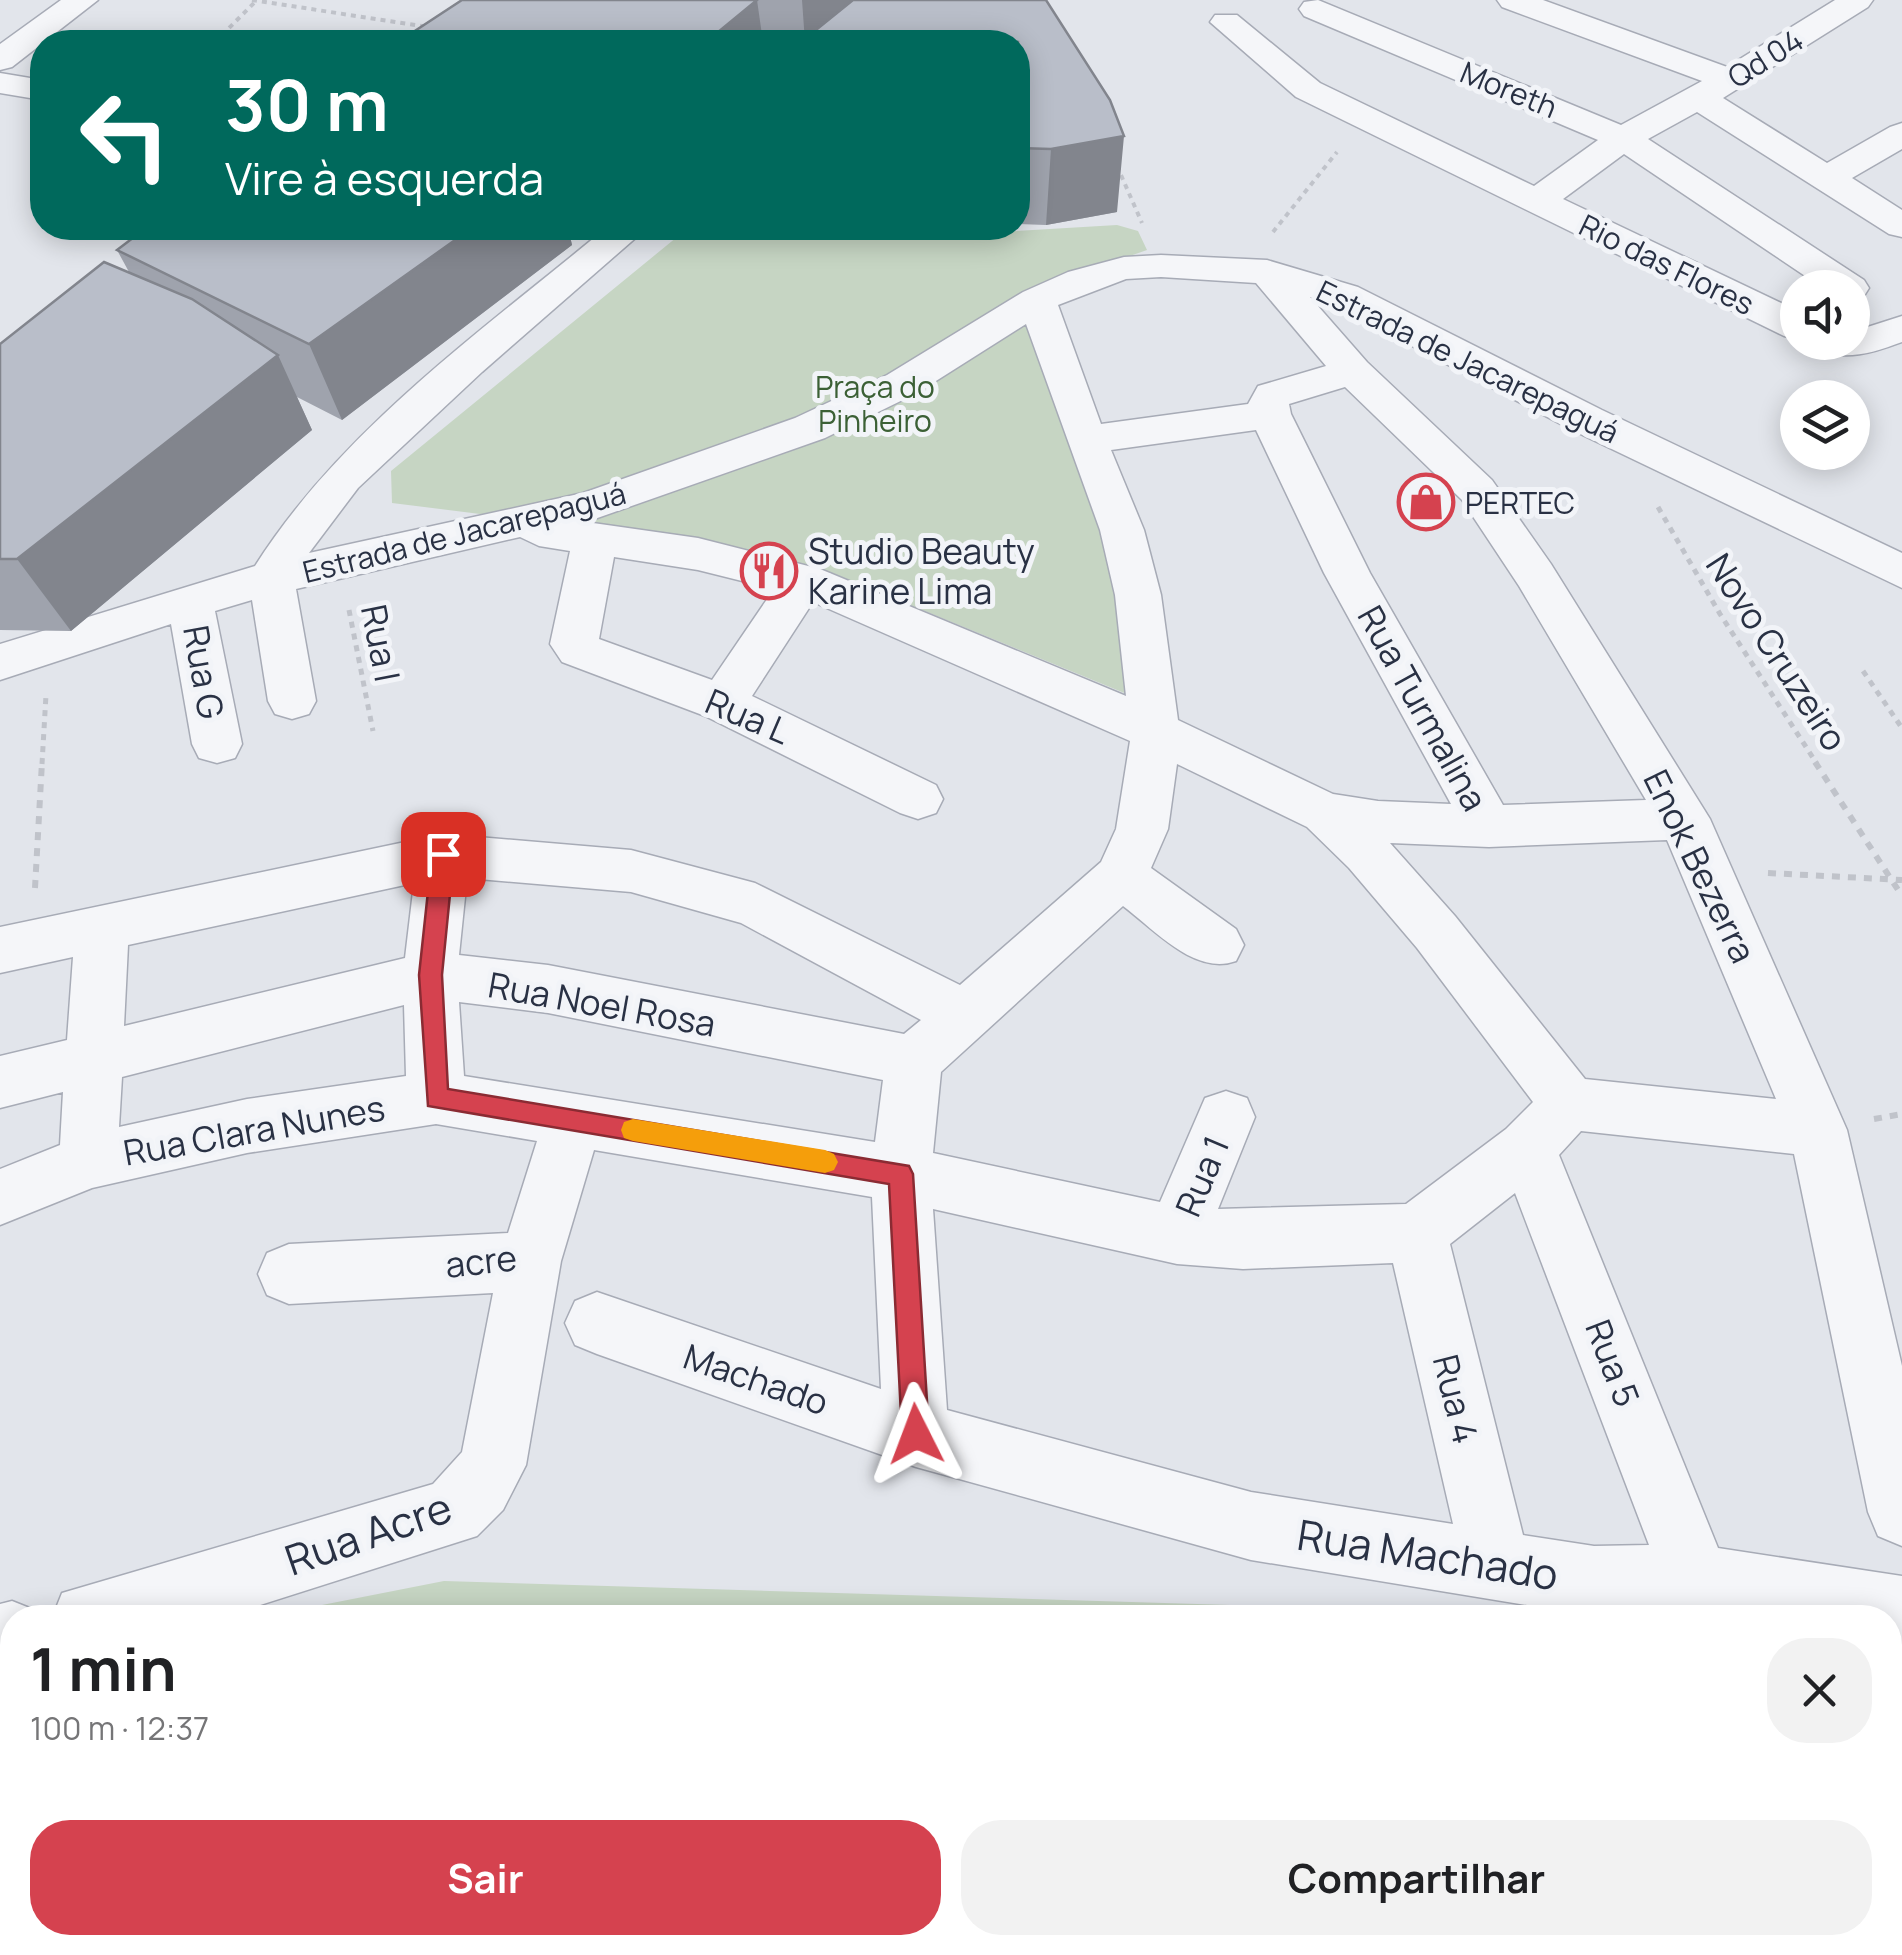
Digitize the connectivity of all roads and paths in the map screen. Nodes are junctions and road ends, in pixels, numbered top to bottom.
1 (254, 0) edge
2 (1857, 0) edge
3 (74, 1) edge
4 (1521, 1) edge
5 (1322, 5) edge
6 (1634, 10) dead end
7 (1216, 11) edge
8 (434, 24) edge
9 (38, 30) edge
10 (226, 30) edge
11 (1601, 30) junction
12 (30, 36) edge
13 (0, 60) edge
14 (1730, 80) junction
15 (0, 84) edge
16 (30, 88) edge
17 (1699, 98) junction
18 (1363, 120) junction
19 (1902, 134) edge
20 (1622, 138) junction
21 (1116, 162) edge
22 (1826, 179) junction
23 (1902, 192) edge
24 (1537, 201) junction
25 (1864, 204) junction
26 (1902, 226) edge
27 (614, 240) edge
28 (1161, 266) junction
29 (1824, 270) edge
30 (1255, 271) junction
31 (1037, 300) junction
32 (1870, 302) edge
33 (1780, 318) edge
34 (1902, 325) edge
35 (1870, 335) edge
36 (1354, 370) junction
37 (1270, 414) junction
38 (1615, 433) junction
39 (1086, 440) junction
40 (322, 503) junction
41 (506, 528) junction
42 (594, 538) junction
43 (358, 560) junction
44 (1902, 572) edge
45 (271, 578) junction
46 (804, 580) junction
47 (190, 601) junction
48 (49, 644) junction
49 (0, 662) edge
50 (1864, 671) dead end
51 (292, 701) dead end
52 (722, 703) junction
53 (1902, 728) edge
54 (373, 732) dead end
55 (1155, 732) junction
56 (217, 744) dead end
57 (918, 798) dead end
58 (1326, 813) junction
59 (1684, 819) junction
60 (1489, 826) junction
61 (443, 854) junction
62 (1709, 870) junction
63 (1122, 876) junction
64 (1898, 880) edge
65 (1902, 895) edge
66 (102, 927) junction
67 (1217, 945) dead end
68 (16, 947) edge
69 (430, 975) junction
70 (962, 1014) junction
71 (94, 1058) junction
72 (914, 1061) junction
73 (0, 1082) edge
74 (436, 1098) junction
75 (1226, 1117) dead end
76 (573, 1121) junction
77 (1548, 1126) junction
78 (1818, 1130) junction
79 (88, 1161) junction
80 (901, 1174) junction
81 (0, 1197) edge
82 (1417, 1234) junction
83 (1177, 1235) junction
84 (530, 1262) junction
85 (289, 1274) dead end
86 (596, 1323) dead end
87 (916, 1434) junction
88 (1902, 1512) edge
89 (1252, 1526) joint
90 (1496, 1564) junction
91 (1696, 1579) junction
92 (137, 1605) edge
93 (1863, 1605) edge

1 - 8 path
1 - 10 path
2 - 14 street, Qd 04
3 - 9 street
4 - 11 street
5 - 7 street
5 - 20 street, Moreth
6 - 11 street
7 - 18 street, Rio das Flores
11 - 14 street
12 - 13 street
14 - 17 street, Qd 04
15 - 16 street
17 - 20 street
17 - 22 street, Qd 04
18 - 24 street, Rio das Flores
18 - 30 path
19 - 22 street
20 - 24 street
20 - 29 street, Rio das Flores
21 - 28 path
22 - 25 street, Qd 04
23 - 25 street
24 - 33 street, Rio das Flores
25 - 26 street, Qd 04
27 - 40 street
28 - 30 street, Estrada de Jacarepaguá
28 - 31 street, Estrada de Jacarepaguá
30 - 36 street, Enok Bezerra
30 - 38 street, Estrada de Jacarepaguá
31 - 39 street
31 - 41 street, Estrada de Jacarepaguá
32 - 34 street, Rio das Flores
34 - 35 street
36 - 37 street
36 - 59 street, Enok Bezerra
37 - 39 street
37 - 60 street, Rua Turmalina
38 - 44 street, Estrada de Jacarepaguá
38 - 65 path, Novo Cruzeiro
39 - 55 street
40 - 43 street
40 - 45 street
41 - 42 street
41 - 43 street, Estrada de Jacarepaguá
42 - 46 street
42 - 52 street, Rua L
43 - 45 street, Estrada de Jacarepaguá
43 - 54 path, Rua I
45 - 47 street, Estrada de Jacarepaguá
45 - 51 street
46 - 52 street
46 - 55 street
47 - 48 street, Estrada de Jacarepaguá
47 - 56 street, Rua G
48 - 49 street, Estrada de Jacarepaguá
48 - 68 path
50 - 53 path
52 - 57 street, Rua L
55 - 58 street
55 - 63 street
58 - 60 street
58 - 77 street, Rua 5
59 - 60 street, Rua Turmalina
59 - 62 street, Enok Bezerra
61 - 66 street
61 - 69 street
61 - 70 street
62 - 64 path
62 - 78 street, Enok Bezerra
63 - 67 street
63 - 70 street
64 - 65 path, Novo Cruzeiro
66 - 68 street
66 - 71 street
69 - 71 street, Rua Noel Rosa
69 - 72 street, Rua Noel Rosa
69 - 74 street
70 - 72 street
71 - 73 street, Rua Noel Rosa
71 - 79 street
72 - 80 street
74 - 76 street, Rua Clara Nunes
74 - 79 street, Rua Clara Nunes
75 - 83 street, Rua 1
76 - 80 street, Rua Clara Nunes
76 - 84 street, acre
77 - 78 street
77 - 82 street
77 - 91 street, Rua 5
78 - 88 street, Enok Bezerra
79 - 81 street, Rua Clara Nunes
80 - 83 street, Rua Clara Nunes
80 - 87 street
82 - 83 street, Rua Clara Nunes
82 - 90 street, Rua 4
84 - 85 street, acre
84 - 92 street, Rua Acre
86 - 87 street, Machado
87 - 89 street, Machado
89 - 90 street, Rua Machado
90 - 91 street, Rua Machado
91 - 93 street, Rua Machado

